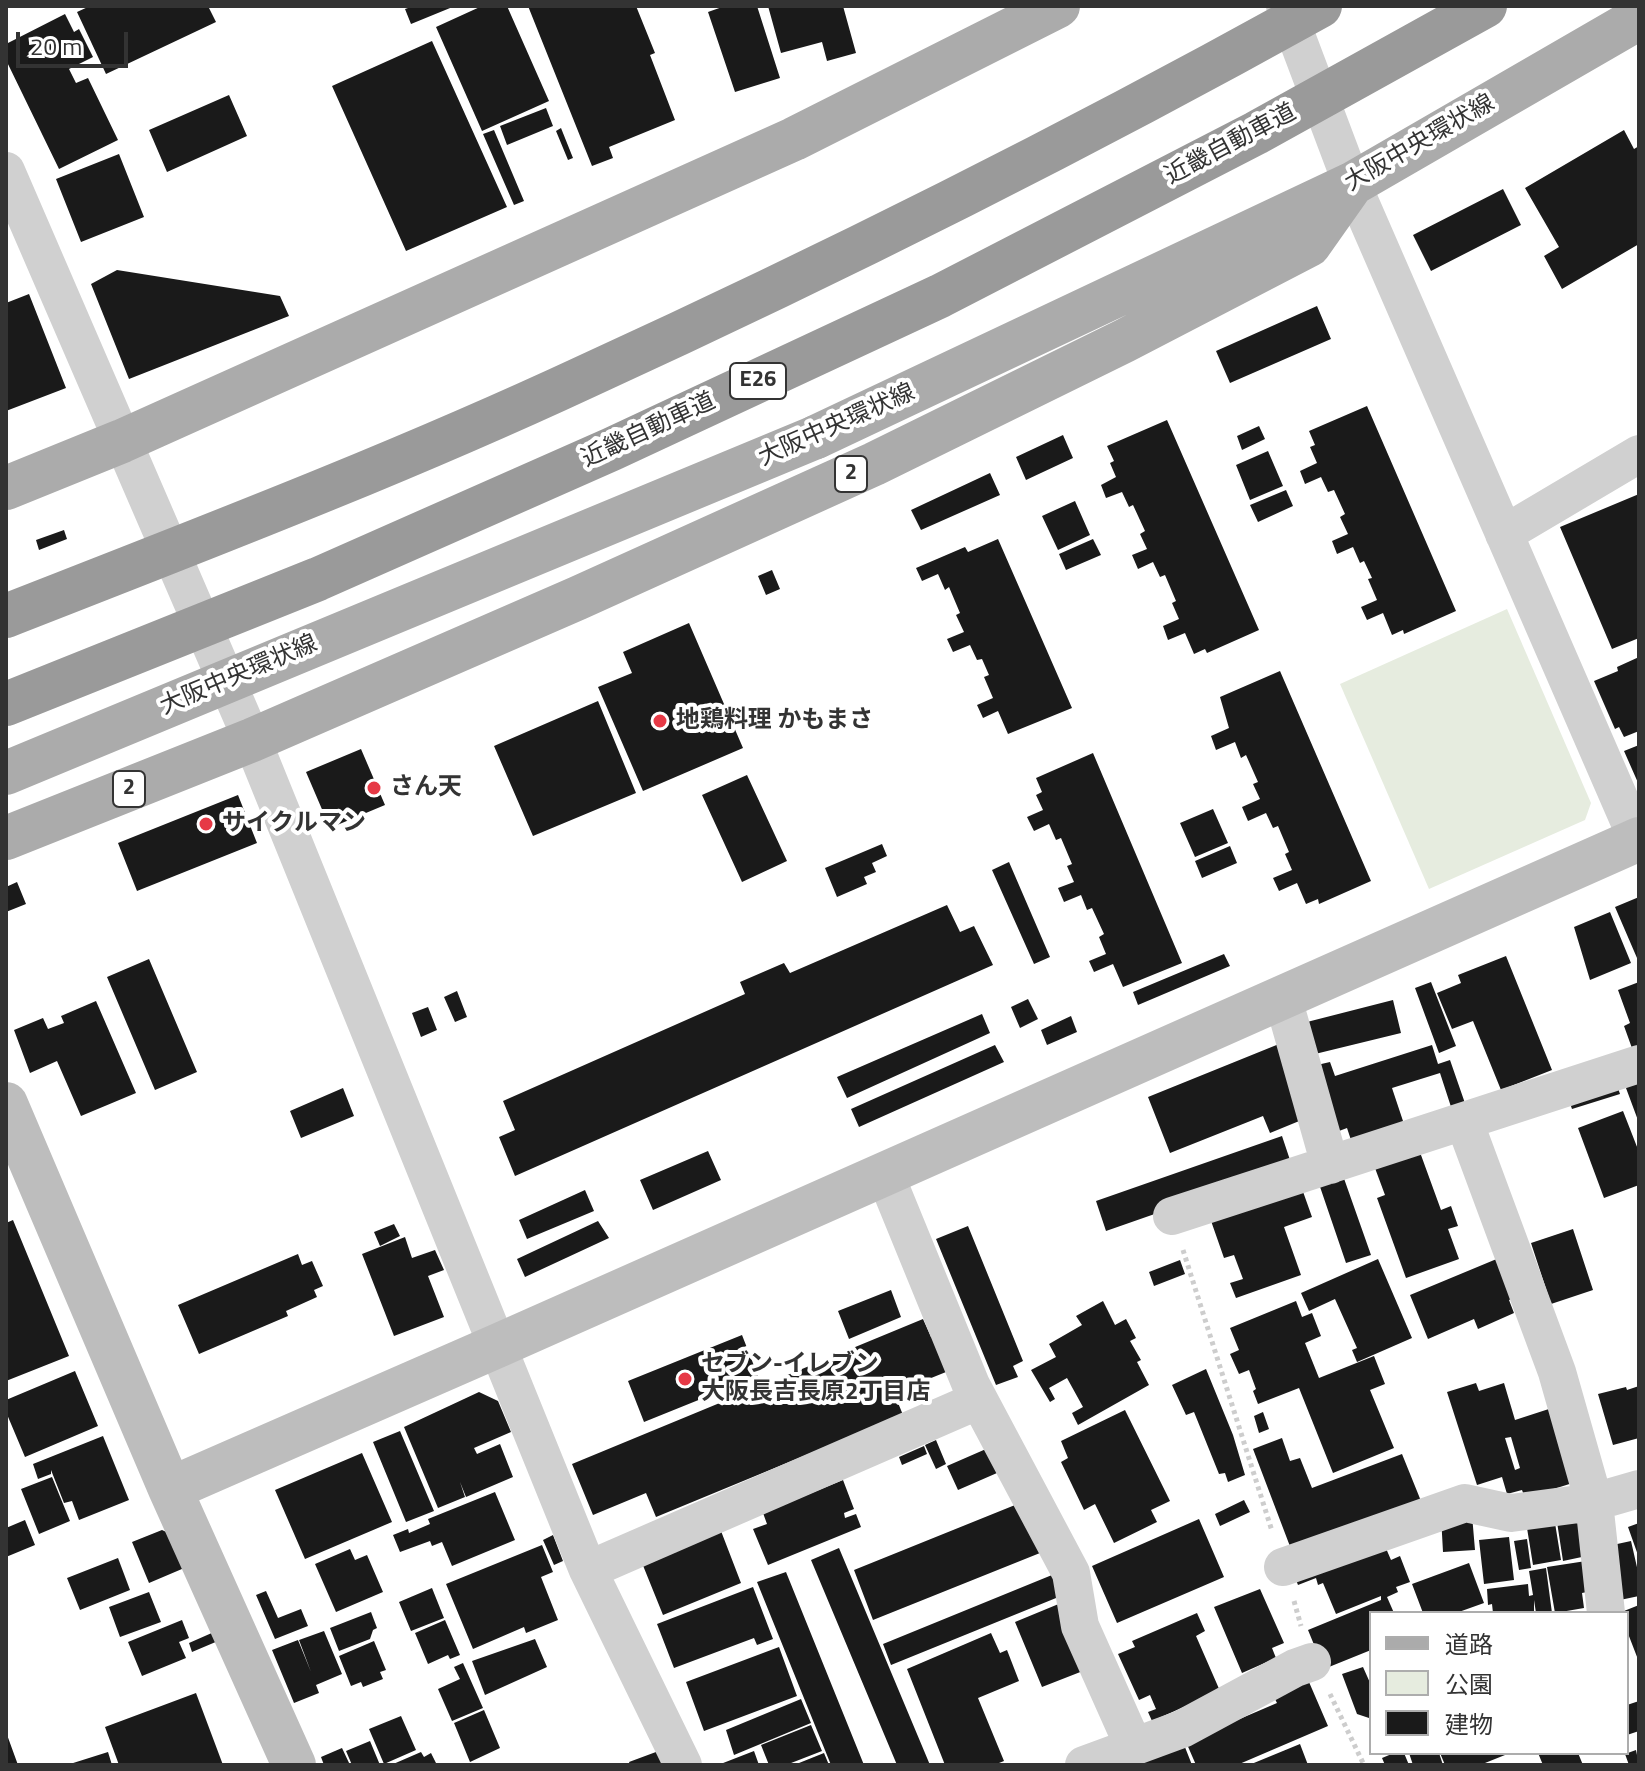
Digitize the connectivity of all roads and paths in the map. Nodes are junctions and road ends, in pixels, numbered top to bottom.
1 (1058, 6) edge
2 (1285, 6) edge
3 (1320, 6) edge
4 (1485, 6) edge
5 (1639, 18) edge
6 (6, 171) edge
7 (1352, 184) junction
8 (122, 441) junction
9 (1639, 454) edge
10 (6, 488) edge
11 (1504, 534) junction
12 (6, 616) edge
13 (6, 704) edge
14 (252, 740) junction
15 (6, 773) edge
16 (6, 838) edge
17 (1638, 839) edge
18 (1282, 995) junction
19 (1639, 1064) edge
20 (6, 1104) edge
21 (1464, 1121) junction
22 (1330, 1165) junction
23 (884, 1172) junction
24 (1172, 1216) joint
25 (497, 1346) junction
26 (979, 1400) junction
27 (170, 1489) junction
28 (1639, 1489) edge
29 (1594, 1502) junction
30 (1283, 1567) junction
31 (588, 1570) junction
32 (1606, 1611) edge
33 (1312, 1662) junction
34 (1134, 1747) junction
35 (294, 1765) edge
36 (683, 1765) edge
37 (1084, 1765) edge
38 (1364, 1765) edge

1 - 8 main road
2 - 7 street
3 - 12 highway, bridge
4 - 13 highway, 近畿自動車道 / E26, bridge
5 - 7 main road, 大阪中央環状線 / 2
6 - 8 street
7 - 11 street
7 - 14 main road, 2
7 - 15 main road, 大阪中央環状線 / 2, bridge
8 - 10 main road
8 - 14 street
9 - 11 street
11 - 17 street
14 - 16 main road, 2
14 - 25 street
17 - 18 street
18 - 22 street
18 - 23 street
19 - 21 street
20 - 27 street
21 - 22 street
21 - 29 street
22 - 24 street
23 - 25 street
23 - 26 street
24 - 30 path
25 - 27 street
25 - 31 street
26 - 31 street
26 - 34 street
27 - 35 street
28 - 29 street
29 - 30 street
29 - 32 street
30 - 33 path
31 - 36 street
33 - 34 street
33 - 38 path
34 - 37 street

